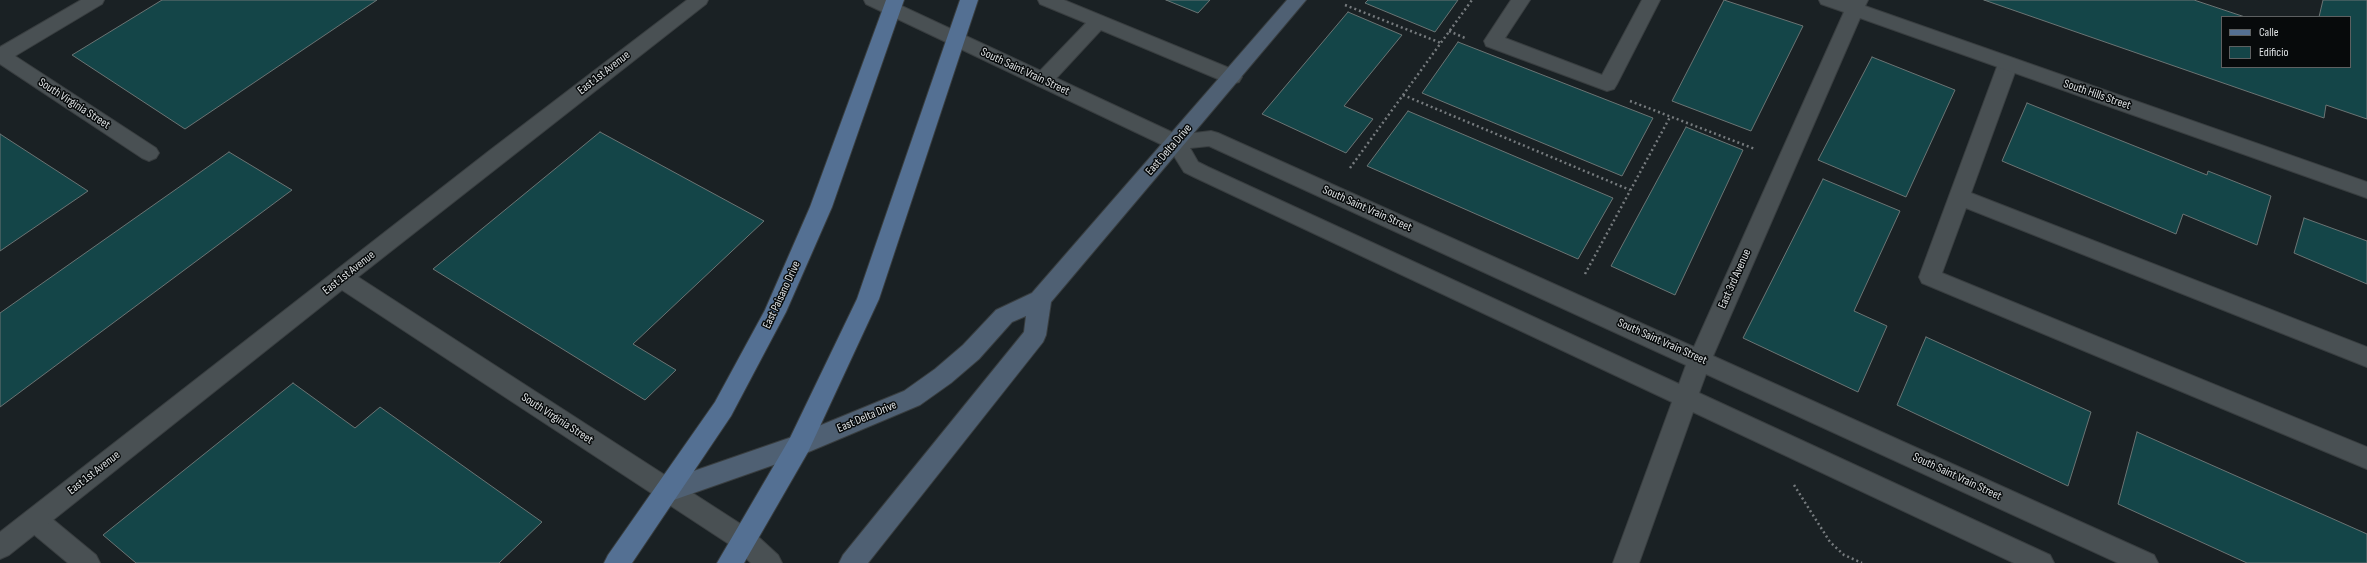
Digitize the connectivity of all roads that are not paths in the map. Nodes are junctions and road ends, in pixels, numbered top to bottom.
1 (95, 0) edge
2 (699, 0) edge
3 (968, 0) edge
4 (1047, 0) edge
5 (1297, 0) edge
6 (1520, 0) edge
7 (1651, 0) edge
8 (1828, 0) edge
9 (886, 3) edge
10 (1071, 5) edge
11 (1856, 5) edge
12 (1098, 22) junction
13 (955, 39) junction
14 (0, 56) edge
15 (2008, 64) junction
16 (1232, 77) junction
17 (1043, 80) junction
18 (1176, 143) junction
19 (149, 153) dead end
20 (2367, 190) edge
21 (1960, 197) junction
22 (342, 278) junction
23 (1040, 299) junction
24 (2367, 357) edge
25 (1700, 359) junction
26 (1685, 397) junction
27 (799, 445) junction
28 (2367, 458) edge
29 (668, 491) junction
30 (34, 520) junction
31 (744, 540) junction
32 (0, 547) edge
33 (87, 563) edge
34 (617, 563) edge
35 (730, 563) edge
36 (769, 563) edge
37 (852, 563) edge
38 (1626, 563) edge
39 (2041, 563) edge
40 (2145, 563) edge

1 - 14 street
2 - 22 street, East 1st Avenue
3 - 13 main road
4 - 10 street
5 - 16 street, East Delta Drive
6 - 7 street
8 - 11 street, South Hills Street
9 - 13 street, South Saint Vrain Street
9 - 29 main road, East Paisano Drive
10 - 12 street
11 - 15 street, South Hills Street
11 - 25 street, East 3rd Avenue
12 - 16 street
12 - 17 street
13 - 17 street, South Saint Vrain Street
13 - 27 main road
14 - 19 street, South Virginia Street
15 - 20 street, South Hills Street
15 - 21 street
16 - 18 street, East Delta Drive
17 - 18 street, South Saint Vrain Street
18 - 23 street, East Delta Drive
18 - 25 street, South Saint Vrain Street
18 - 26 street
21 - 24 street
21 - 28 street
22 - 29 street, South Virginia Street
22 - 30 street, East 1st Avenue
23 - 27 street, East Delta Drive
23 - 37 street
25 - 26 street, East 3rd Avenue
25 - 40 street, South Saint Vrain Street
26 - 38 street, East 3rd Avenue
26 - 39 street
27 - 29 street, East Delta Drive
27 - 31 main road
29 - 31 street, South Virginia Street
29 - 34 main road, East Paisano Drive
30 - 32 street, East 1st Avenue
30 - 33 street
31 - 35 main road
31 - 36 street, South Virginia Street

